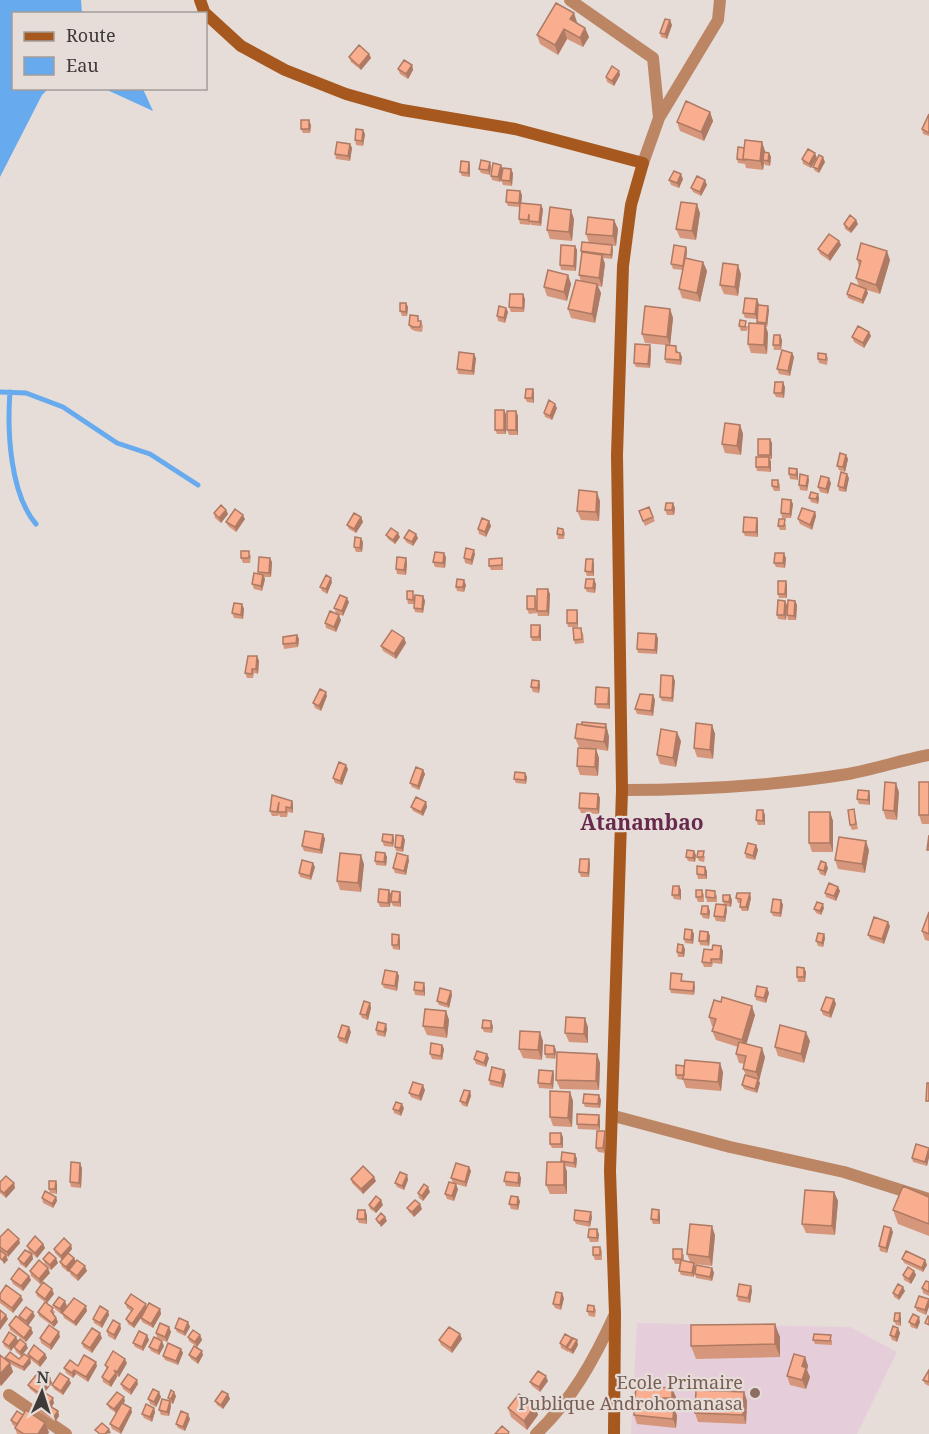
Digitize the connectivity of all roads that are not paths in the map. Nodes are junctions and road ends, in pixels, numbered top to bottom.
1 (570, 0) edge
2 (720, 0) edge
3 (207, 16) edge
4 (659, 118) junction
5 (643, 163) junction
6 (929, 755) edge
7 (622, 790) junction
8 (614, 1116) junction
9 (929, 1199) edge
10 (615, 1314) junction
11 (9, 1395) dead end
12 (66, 1434) edge
13 (536, 1434) edge
14 (614, 1434) edge

1 - 4 street
2 - 4 street
3 - 5 street
4 - 5 street
5 - 7 street
6 - 7 street
7 - 8 street
8 - 9 street
8 - 10 street
10 - 13 street
10 - 14 street
11 - 12 street

